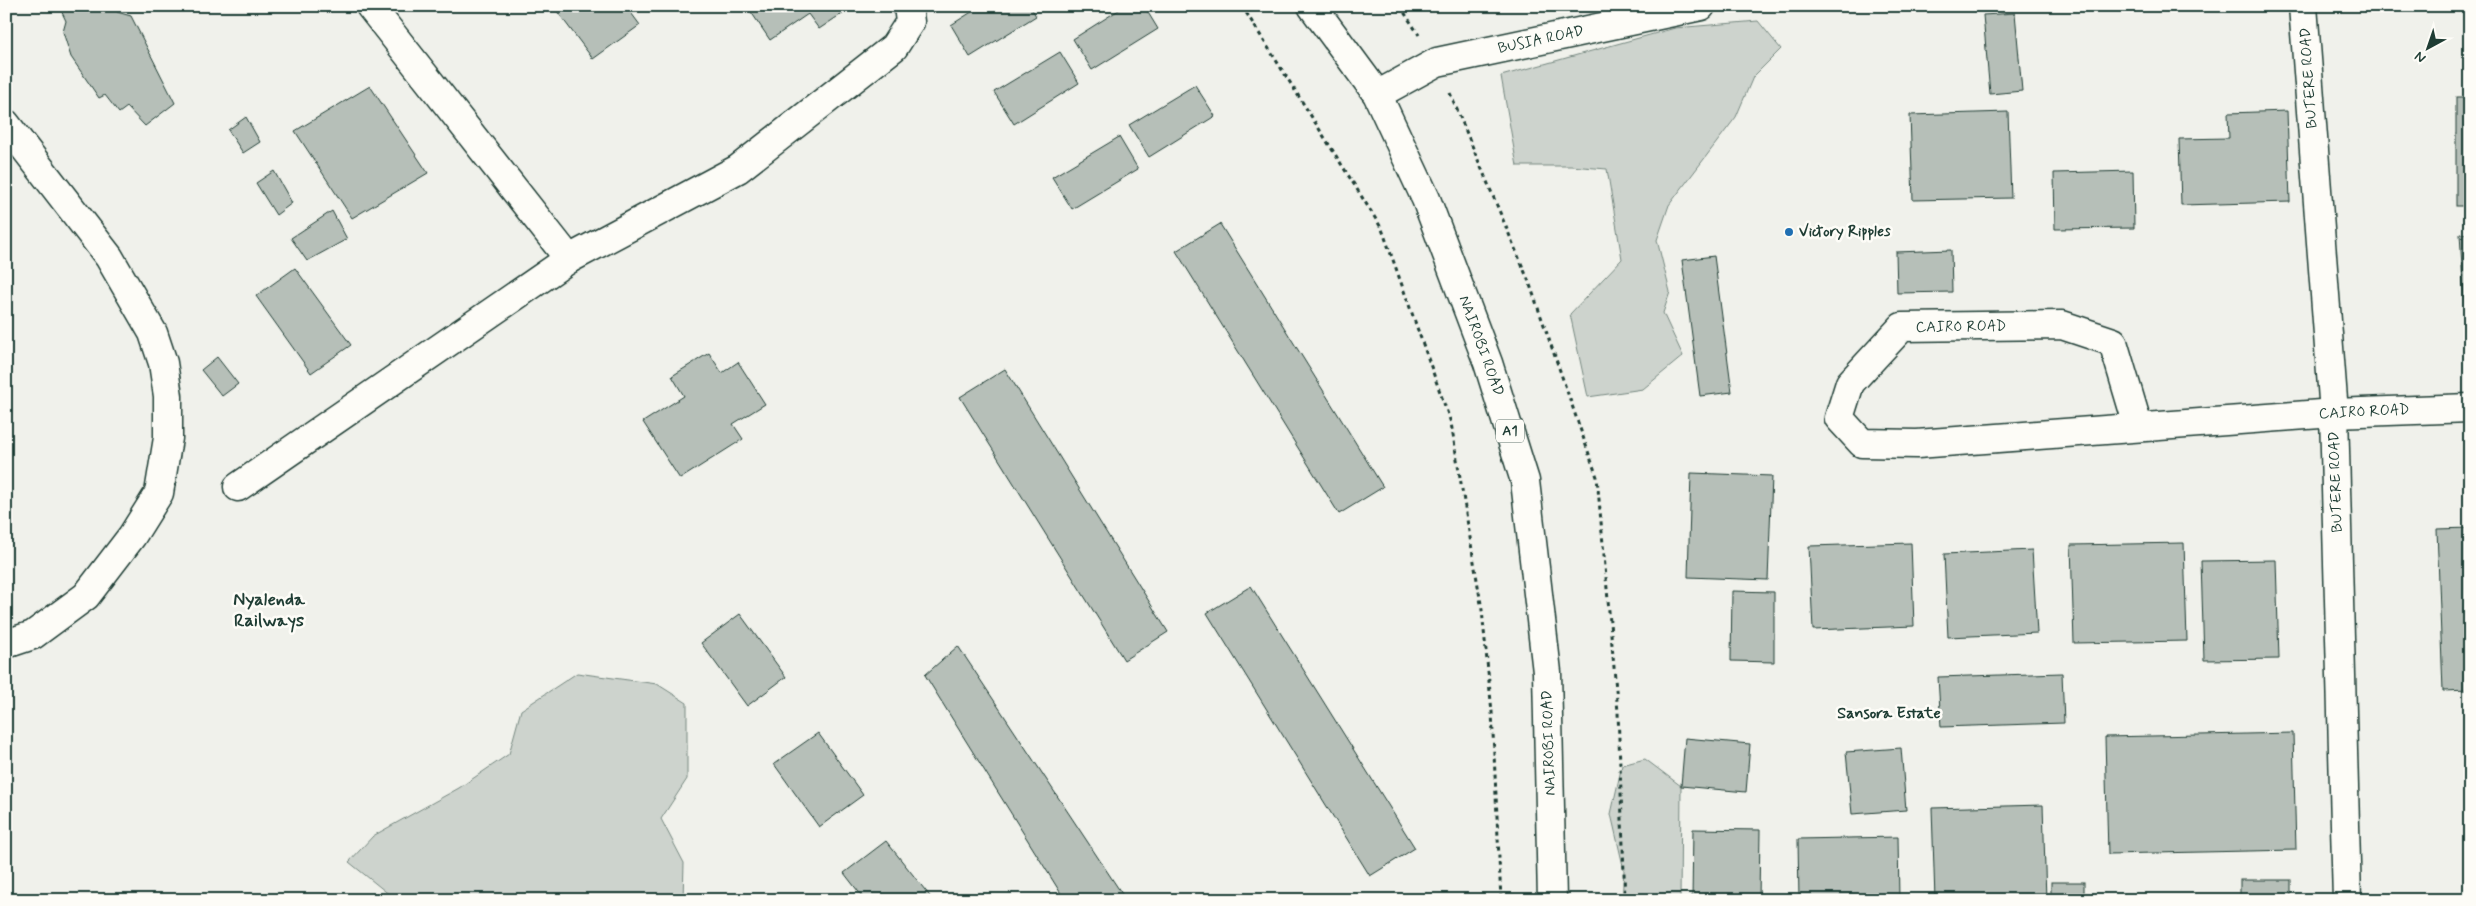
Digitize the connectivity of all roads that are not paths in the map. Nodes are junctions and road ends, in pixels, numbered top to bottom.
1 (370, 6) edge
2 (908, 6) edge
3 (1312, 6) edge
4 (1336, 6) edge
5 (1701, 6) edge
6 (2303, 6) edge
7 (1386, 90) junction
8 (6, 124) edge
9 (569, 259) junction
10 (2470, 408) edge
11 (2334, 413) junction
12 (2138, 426) junction
13 (238, 487) dead end
14 (6, 644) edge
15 (1552, 900) edge
16 (1566, 900) edge
17 (2347, 900) edge

1 - 9 main road
2 - 9 main road
3 - 15 main road, NAIROBI ROAD / A1
4 - 7 main road, NAIROBI ROAD / A1
5 - 7 main road, BUSIA ROAD
6 - 11 main road, BUTERE ROAD
7 - 16 main road, NAIROBI ROAD / A1
8 - 14 main road
9 - 13 main road
10 - 11 main road, CAIRO ROAD
11 - 12 main road, CAIRO ROAD
11 - 17 main road, BUTERE ROAD
12 - 12 main road, CAIRO ROAD

